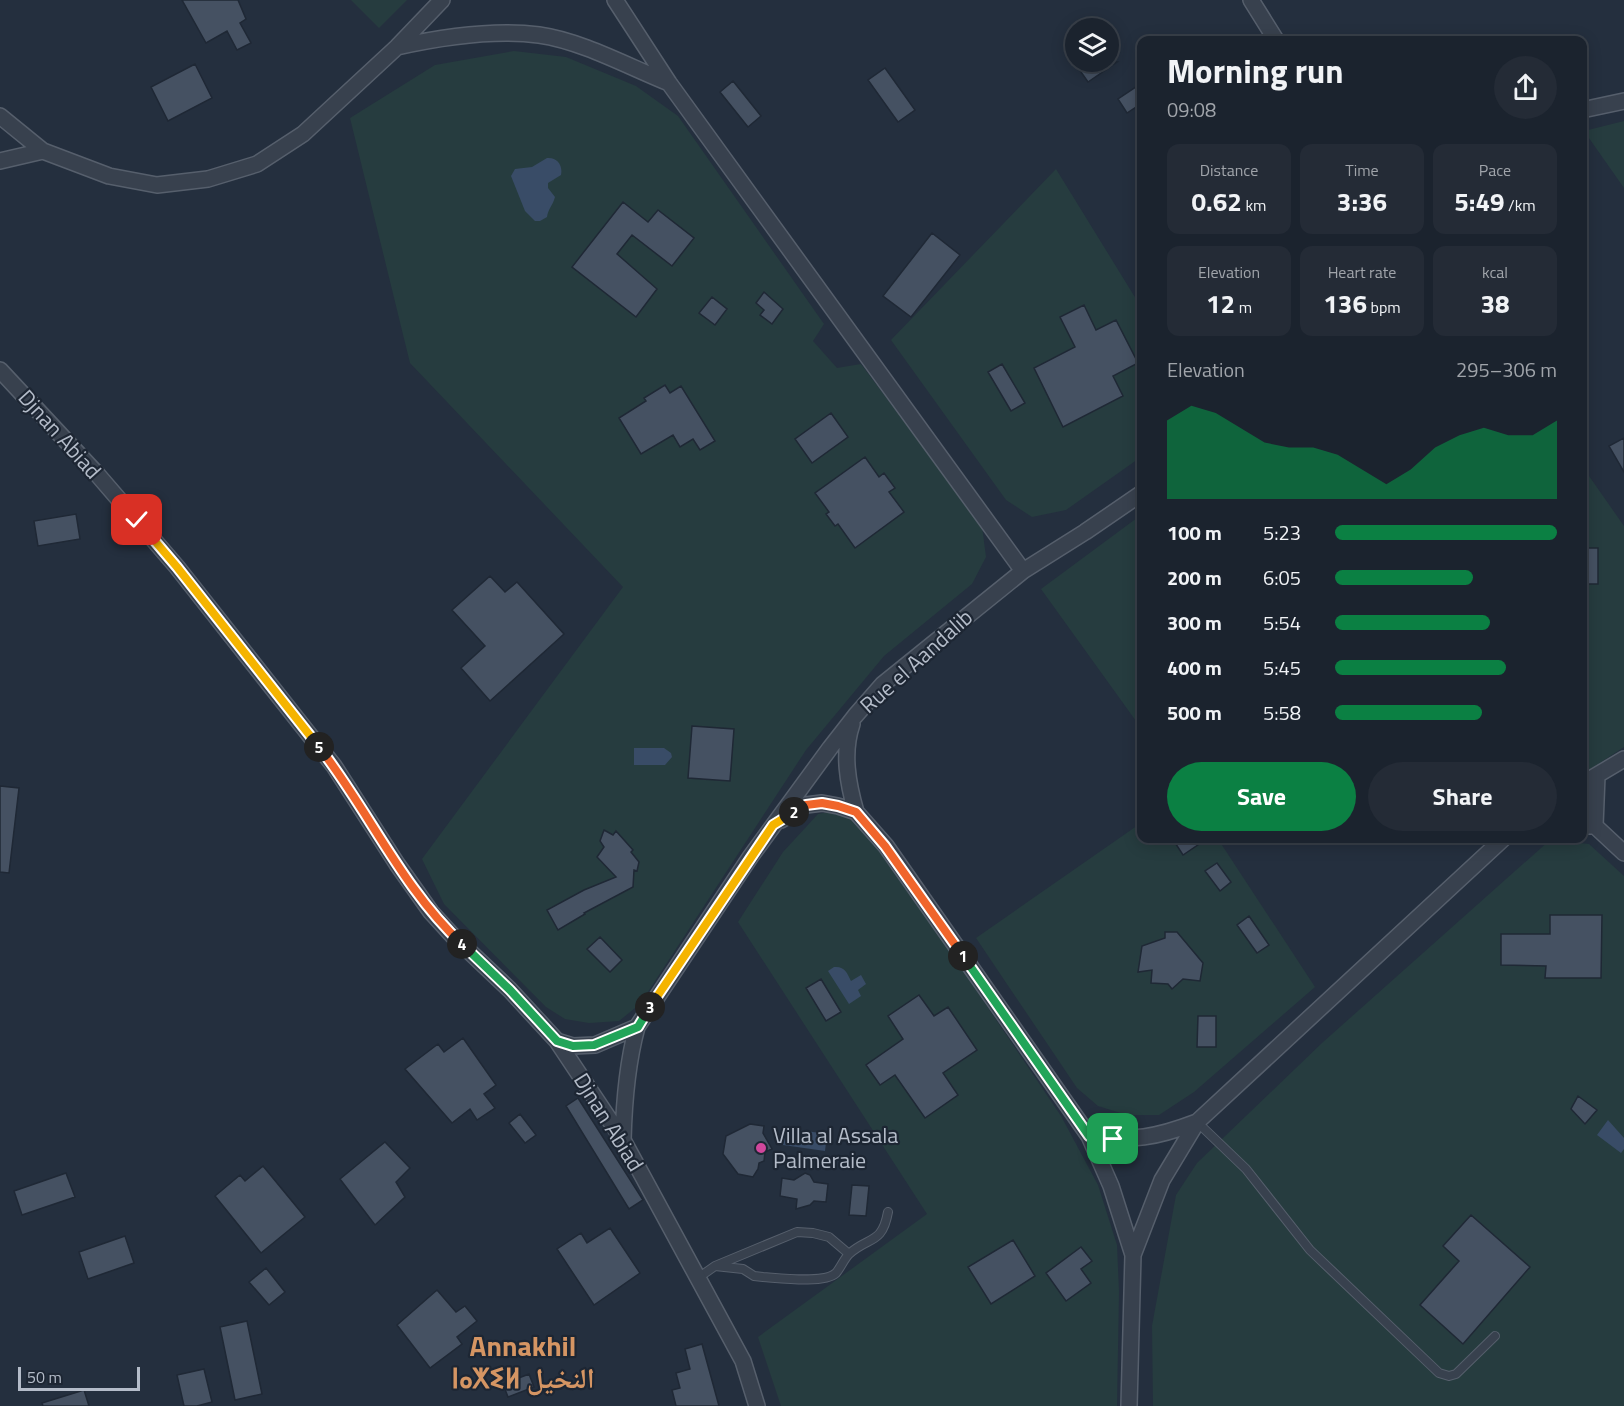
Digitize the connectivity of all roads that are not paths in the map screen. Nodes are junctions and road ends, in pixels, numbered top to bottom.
1 (441, 0) edge
2 (615, 0) edge
3 (1251, 0) edge
4 (1274, 36) edge
5 (397, 47) junction
6 (669, 83) junction
7 (1624, 101) edge
8 (1587, 109) edge
9 (0, 116) edge
10 (42, 151) junction
11 (0, 161) edge
12 (0, 370) edge
13 (1137, 496) edge
14 (1023, 571) junction
15 (855, 716) junction
16 (1624, 759) edge
17 (1597, 776) junction
18 (1587, 781) edge
19 (856, 812) junction
20 (773, 825) junction
21 (1589, 826) edge
22 (1499, 843) edge
23 (1624, 853) edge
24 (638, 1027) junction
25 (557, 1041) junction
26 (1197, 1122) junction
27 (1089, 1136) junction
28 (623, 1140) junction
29 (888, 1212) dead end
30 (849, 1254) junction
31 (1133, 1255) junction
32 (715, 1266) junction
33 (698, 1278) junction
34 (1495, 1336) dead end
35 (757, 1406) edge
36 (1129, 1406) edge

1 - 5 street
2 - 6 street
3 - 4 street
5 - 6 street
5 - 10 street
6 - 14 street
7 - 8 street
9 - 10 street
10 - 11 street
12 - 25 street, Djnan Abiad
13 - 14 street, Rue el Aandalib
14 - 15 street, Rue el Aandalib
15 - 19 street
15 - 20 street, Rue el Aandalib
16 - 17 street
17 - 18 street
17 - 21 street
19 - 20 street
19 - 27 street
20 - 24 street, Rue el Aandalib
21 - 23 street
22 - 26 street
24 - 25 street
24 - 28 street, Rue el Aandalib
25 - 28 street, Djnan Abiad
26 - 27 street
26 - 31 street
26 - 34 lane
27 - 31 street
28 - 33 street, Djnan Abiad
29 - 30 lane
30 - 32 lane
30 - 32 lane
31 - 36 street
32 - 33 lane
33 - 35 street, Djnan Abiad

